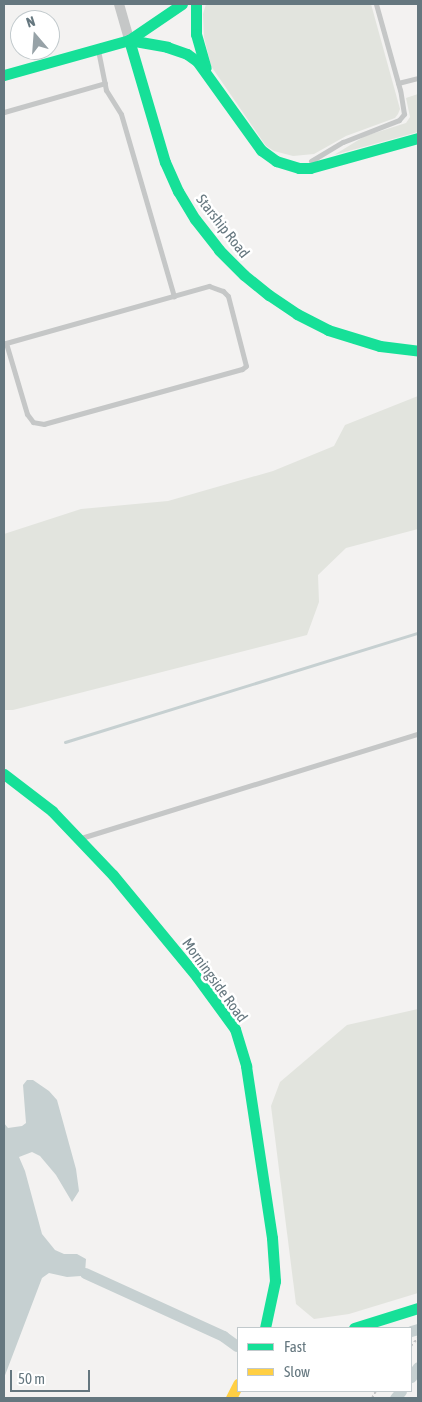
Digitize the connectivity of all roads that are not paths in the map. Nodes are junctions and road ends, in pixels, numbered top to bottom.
1 (119, 4) edge
2 (182, 4) edge
3 (196, 4) edge
4 (376, 4) edge
5 (129, 40) junction
6 (98, 49) junction
7 (4, 75) edge
8 (209, 75) junction
9 (418, 78) edge
10 (105, 83) junction
11 (398, 83) junction
12 (4, 112) edge
13 (418, 138) edge
14 (299, 168) junction
15 (174, 296) junction
16 (418, 351) edge
17 (418, 734) edge
18 (4, 774) edge
19 (78, 838) junction
20 (418, 1308) edge
21 (265, 1327) edge
22 (357, 1327) edge
23 (237, 1386) edge
24 (231, 1398) edge

1 - 5 street
2 - 5 street
3 - 8 street
4 - 11 lane
5 - 6 street
5 - 8 street
5 - 16 street, Starship Road
6 - 7 street
6 - 10 lane
8 - 14 street
9 - 11 lane
10 - 12 lane
10 - 15 lane
11 - 14 lane
13 - 14 street
15 - 15 lane
17 - 19 lane
18 - 19 street, Morningside Road
19 - 21 street, Morningside Road
20 - 22 street
23 - 24 street

